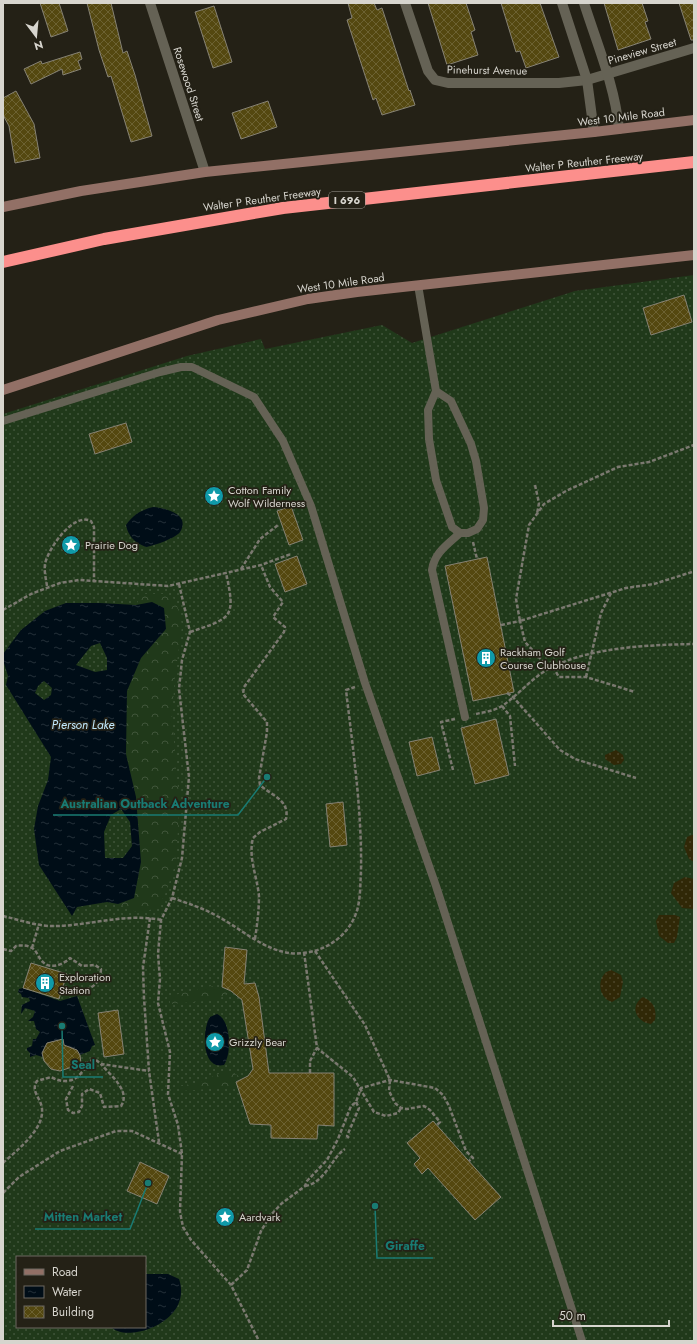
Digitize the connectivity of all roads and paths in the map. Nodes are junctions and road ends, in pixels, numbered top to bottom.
1 (150, 3) edge
2 (405, 3) edge
3 (562, 3) edge
4 (584, 3) edge
5 (694, 48) edge
6 (607, 74) junction
7 (592, 78) junction
8 (694, 120) edge
9 (619, 130) junction
10 (594, 132) junction
11 (694, 162) edge
12 (205, 172) junction
13 (3, 207) edge
14 (694, 255) edge
15 (3, 262) edge
16 (418, 285) junction
17 (3, 390) edge
18 (436, 391) junction
19 (3, 421) edge
20 (694, 445) edge
21 (535, 485) dead end
22 (536, 514) junction
23 (278, 525) dead end
24 (464, 533) junction
25 (291, 554) dead end
26 (477, 560) dead end
27 (261, 565) junction
28 (240, 569) junction
29 (692, 572) dead end
30 (226, 573) junction
31 (94, 581) junction
32 (179, 584) junction
33 (47, 586) junction
34 (611, 593) junction
35 (3, 610) edge
36 (520, 621) junction
37 (501, 625) dead end
38 (190, 632) junction
39 (694, 644) edge
40 (591, 655) junction
41 (553, 667) junction
42 (550, 669) junction
43 (586, 677) junction
44 (365, 683) junction
45 (635, 692) dead end
46 (507, 693) dead end
47 (513, 697) junction
48 (502, 706) junction
49 (465, 717) junction
50 (515, 766) dead end
51 (453, 770) dead end
52 (636, 778) dead end
53 (172, 898) junction
54 (3, 916) edge
55 (150, 918) junction
56 (161, 920) junction
57 (39, 924) junction
58 (255, 939) junction
59 (32, 948) junction
60 (3, 949) edge
61 (315, 951) junction
62 (304, 952) junction
63 (61, 991) dead end
64 (317, 1048) junction
65 (101, 1064) junction
66 (149, 1071) junction
67 (310, 1073) dead end
68 (390, 1080) junction
69 (73, 1086) dead end
70 (361, 1088) junction
71 (356, 1102) junction
72 (401, 1108) junction
73 (437, 1125) dead end
74 (349, 1138) dead end
75 (159, 1142) junction
76 (345, 1149) dead end
77 (182, 1154) junction
78 (469, 1161) dead end
79 (3, 1163) edge
80 (306, 1186) junction
81 (3, 1193) edge
82 (231, 1286) junction
83 (260, 1341) edge
84 (582, 1341) edge

1 - 12 street, Rosewood Street
2 - 7 street, Pinehurst Avenue
3 - 7 street
4 - 6 street
5 - 6 street, Pineview Street
6 - 7 street, Pineview Street
6 - 9 street
7 - 10 street
8 - 9 main road, West 10 Mile Road
9 - 10 main road, West 10 Mile Road
10 - 12 main road, West 10 Mile Road
11 - 15 highway, Walter P Reuther Freeway / I 696
12 - 13 main road, West 10 Mile Road
14 - 16 main road, West 10 Mile Road
16 - 17 main road, West 10 Mile Road
16 - 18 lane
18 - 24 lane
18 - 24 lane
19 - 44 lane
20 - 22 path
21 - 22 path
22 - 36 path
23 - 28 path
24 - 26 path
24 - 49 lane
25 - 27 path
27 - 28 path
27 - 58 path
28 - 30 path
29 - 34 path
30 - 32 path
30 - 38 path
31 - 32 path
31 - 33 path
31 - 33 path
32 - 38 path
33 - 35 path
34 - 36 path
34 - 40 path
36 - 37 path
36 - 42 path
38 - 53 path
39 - 40 path
40 - 41 path
40 - 43 path
41 - 42 path
41 - 43 path
42 - 47 path
43 - 45 path
44 - 61 path
44 - 84 lane
46 - 47 path
47 - 48 path
47 - 52 path
48 - 49 path
48 - 50 path
49 - 51 path
53 - 56 path
53 - 58 path
54 - 57 path
55 - 56 path
55 - 57 path
55 - 66 path
56 - 77 path
57 - 59 path
58 - 62 path
59 - 60 path
59 - 63 path
61 - 62 path
61 - 68 path
62 - 64 path
64 - 67 path
64 - 70 path
65 - 66 path
65 - 69 path
65 - 79 path
66 - 75 path
68 - 70 path
68 - 72 path
68 - 78 path
70 - 71 path
70 - 72 path
71 - 74 path
71 - 80 path
72 - 73 path
75 - 77 path
75 - 81 path
76 - 80 path
77 - 82 path
80 - 82 path
82 - 83 path

